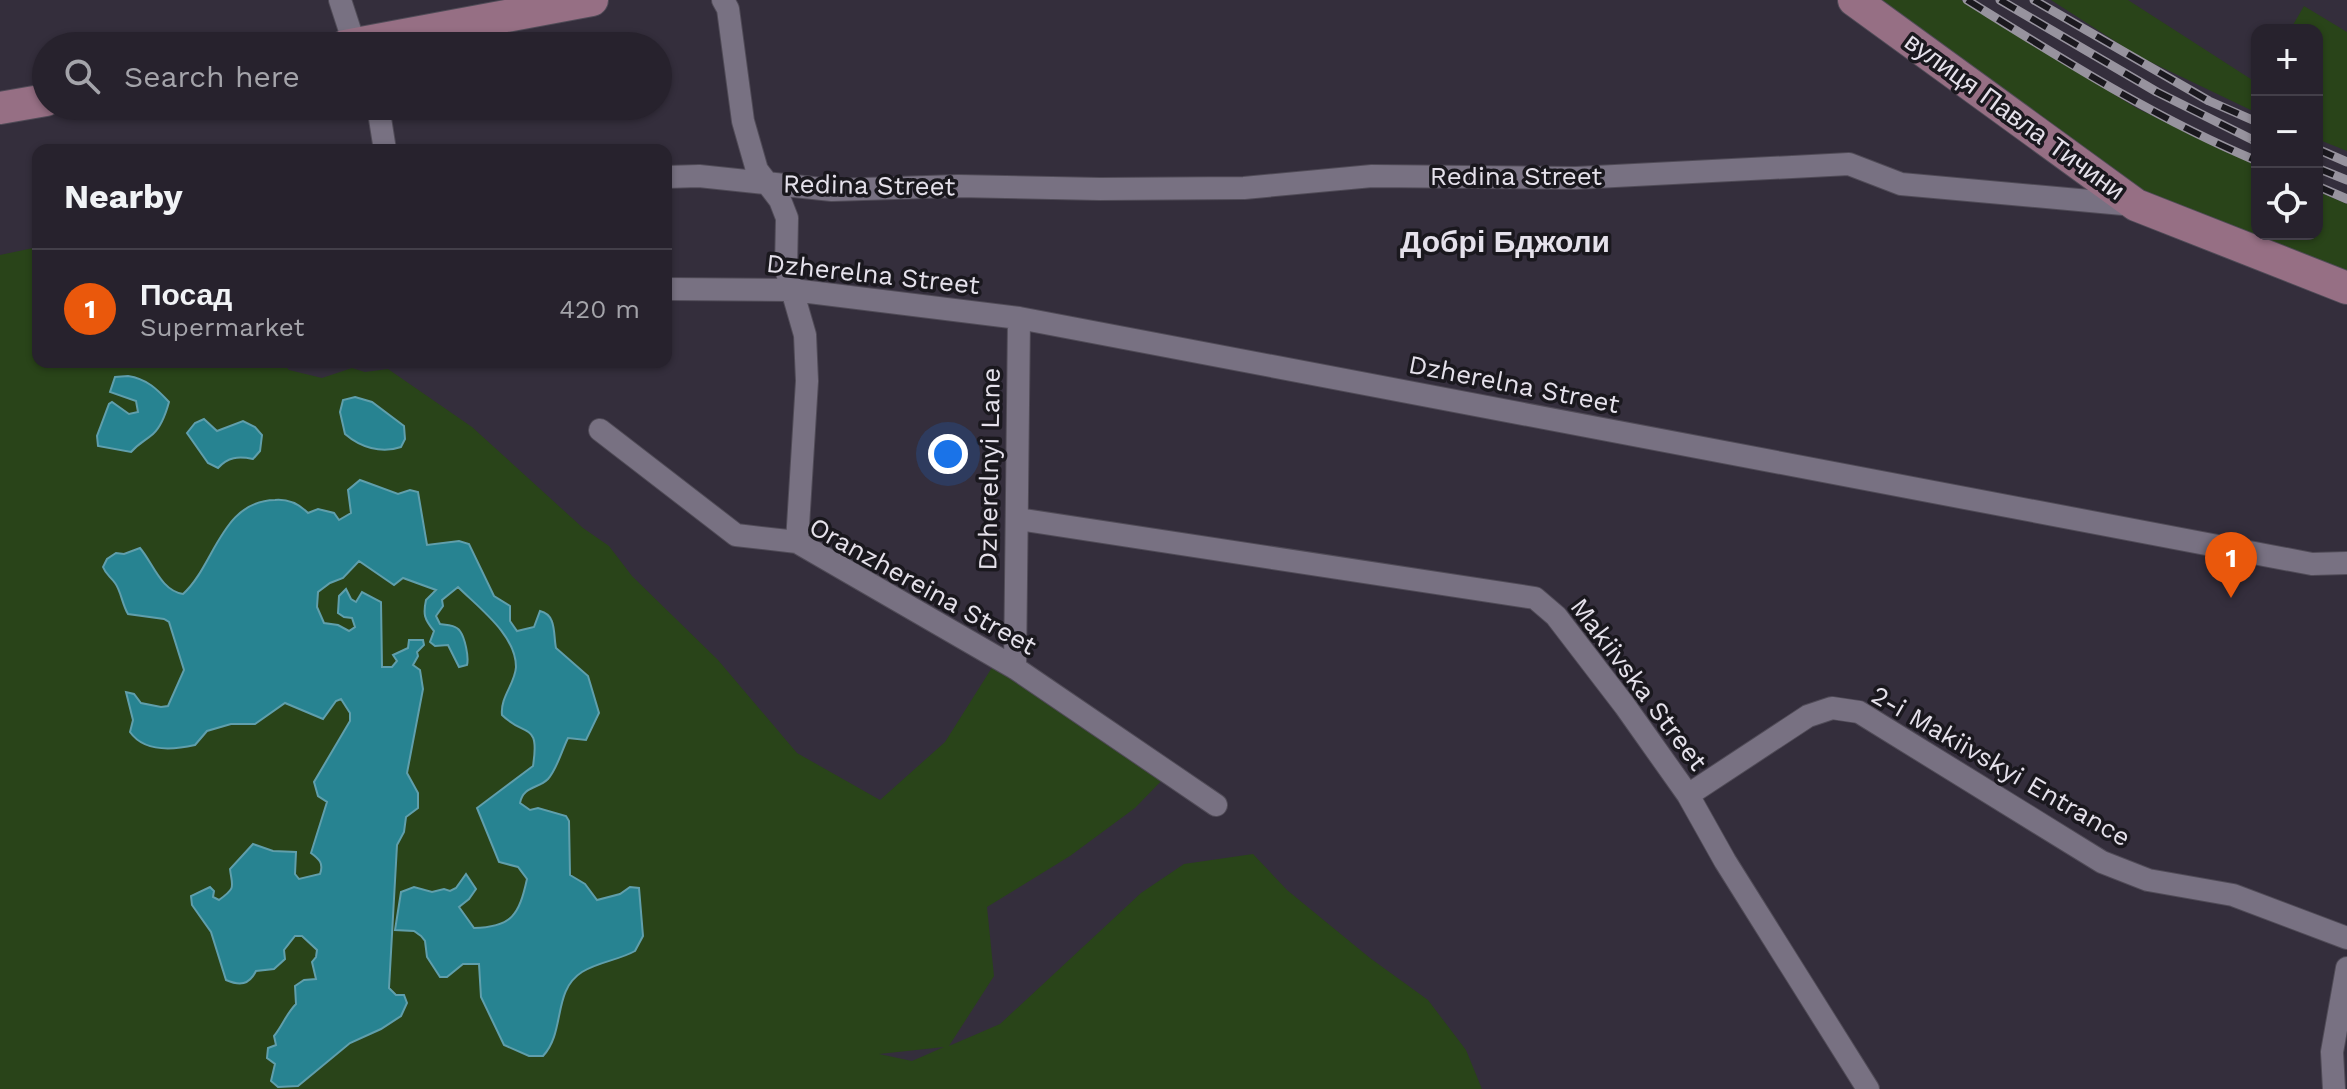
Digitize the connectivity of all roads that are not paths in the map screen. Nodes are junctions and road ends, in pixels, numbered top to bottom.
1 (340, 0) edge
2 (592, 0) edge
3 (723, 0) edge
4 (1854, 0) edge
5 (348, 32) edge
6 (421, 32) edge
7 (32, 102) edge
8 (0, 108) edge
9 (380, 120) edge
10 (384, 144) edge
11 (672, 177) edge
12 (767, 184) junction
13 (2136, 205) junction
14 (2347, 288) edge
15 (672, 289) edge
16 (793, 290) junction
17 (1019, 318) junction
18 (600, 430) dead end
19 (1018, 519) junction
20 (797, 542) junction
21 (2347, 563) edge
22 (1015, 668) junction
23 (1688, 795) junction
24 (1216, 805) dead end
25 (2347, 938) edge
26 (2347, 968) edge
27 (1868, 1089) edge
28 (2334, 1089) edge

1 - 5 street
2 - 6 main road
3 - 12 street
4 - 13 main road, вулиця Павла Тичини
7 - 8 main road
9 - 10 street
11 - 12 street, Redina Street
12 - 13 street, Redina Street
12 - 16 street
13 - 14 main road, Redina Street
15 - 16 street, Dzherelna Street
16 - 17 street, Dzherelna Street
16 - 20 street
17 - 19 street, Dzherelnyi Lane
17 - 21 street, Dzherelna Street
18 - 20 street, Oranzhereina Street
19 - 22 street, Dzherelnyi Lane
19 - 23 street, Makiivska Street
20 - 22 street, Oranzhereina Street
22 - 24 street, Oranzhereina Street
23 - 25 street, 2-i Makiivskyi Entrance
23 - 27 street, Makiivska Street
26 - 28 street

